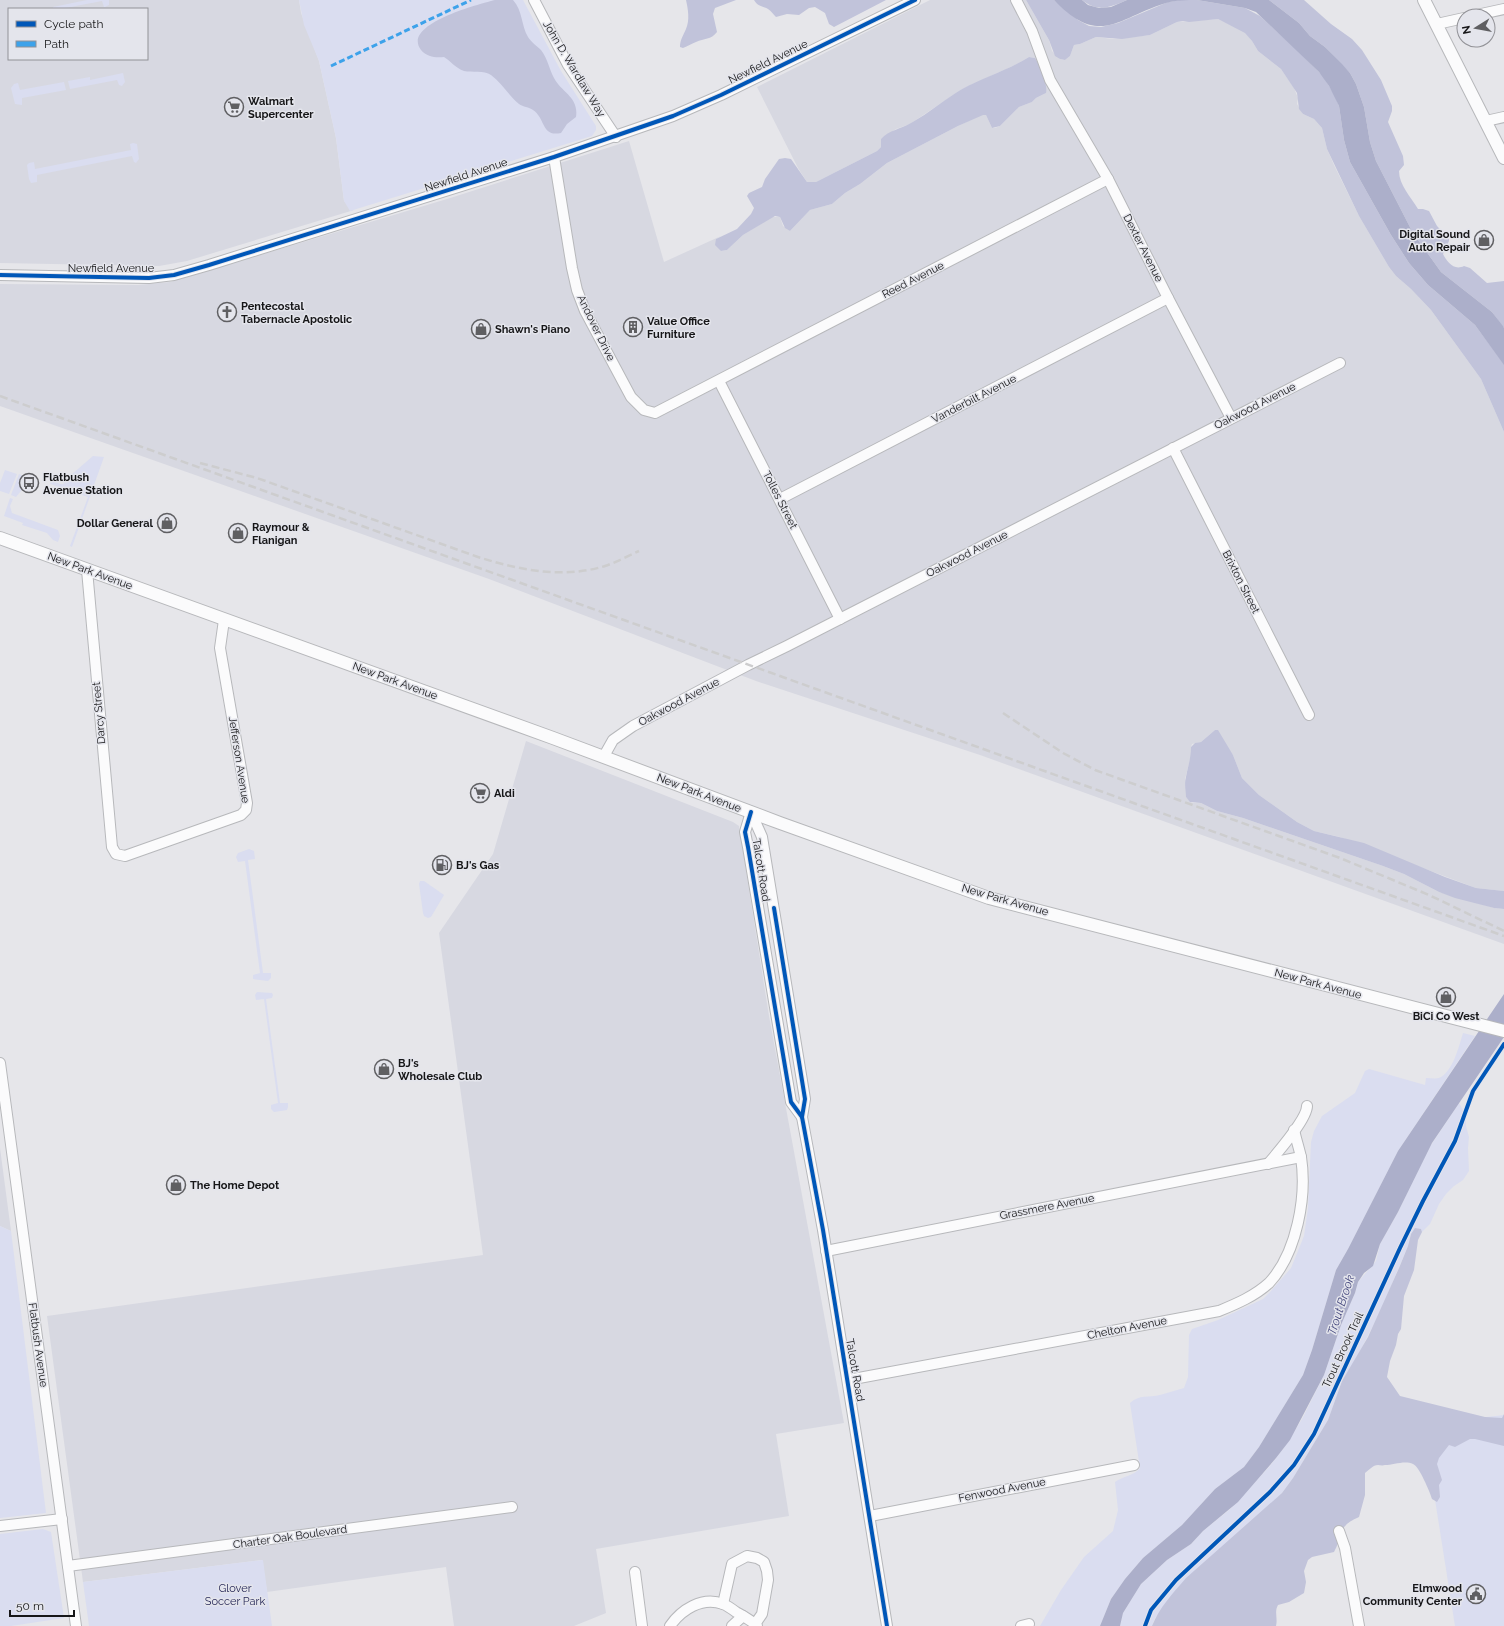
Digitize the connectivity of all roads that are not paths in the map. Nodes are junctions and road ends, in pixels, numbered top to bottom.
1 (534, 0) edge
2 (915, 0) edge
3 (1016, 0) edge
4 (1424, 0) edge
5 (1456, 20) edge
6 (1437, 24) junction
7 (1504, 117) edge
8 (1486, 121) junction
9 (616, 137) junction
10 (554, 156) junction
11 (1504, 158) edge
12 (1108, 179) junction
13 (0, 275) edge
14 (1168, 298) junction
15 (1340, 363) dead end
16 (719, 381) junction
17 (1231, 418) junction
18 (1173, 448) junction
19 (780, 499) junction
20 (0, 538) edge
21 (87, 570) junction
22 (840, 619) junction
23 (224, 620) junction
24 (1310, 715) dead end
25 (604, 756) junction
26 (751, 812) junction
27 (116, 854) joint
28 (781, 955) junction
29 (766, 957) junction
30 (1504, 1031) edge
31 (797, 1054) junction
32 (782, 1056) junction
33 (0, 1064) edge
34 (1307, 1106) dead end
35 (802, 1118) junction
36 (1294, 1130) junction
37 (1301, 1157) junction
38 (1268, 1164) junction
39 (826, 1251) junction
40 (848, 1380) junction
41 (1134, 1465) dead end
42 (512, 1507) dead end
43 (870, 1516) junction
44 (62, 1519) junction
45 (0, 1526) edge
46 (1339, 1530) dead end
47 (68, 1566) junction
48 (634, 1572) dead end
49 (723, 1604) junction
50 (743, 1616) junction
51 (756, 1625) edge
52 (76, 1626) edge
53 (642, 1626) edge
54 (670, 1626) edge
55 (732, 1626) edge
56 (887, 1626) edge
57 (1359, 1626) edge

1 - 9 street, John D. Wardlaw Way
2 - 9 street, Newfield Avenue
3 - 12 street, Dexter Avenue
4 - 6 main road
5 - 6 street
6 - 8 main road
7 - 8 street
8 - 11 main road
9 - 10 street, Newfield Avenue
10 - 13 street, Newfield Avenue
10 - 16 street, Andover Drive
12 - 14 street, Dexter Avenue
12 - 16 street, Reed Avenue
14 - 17 street, Dexter Avenue
14 - 19 street, Vanderbilt Avenue
15 - 17 street, Oakwood Avenue
16 - 19 street, Tolles Street
17 - 18 street, Oakwood Avenue
18 - 22 street, Oakwood Avenue
18 - 24 street, Brixton Street
19 - 22 street, Tolles Street
20 - 21 main road, New Park Avenue
21 - 23 main road, New Park Avenue
21 - 27 street, Darcy Street
22 - 25 street, Oakwood Avenue
23 - 25 main road, New Park Avenue
23 - 27 street, Jefferson Avenue
25 - 26 main road, New Park Avenue
26 - 28 street, Talcott Road
26 - 29 street, Talcott Road
26 - 30 main road, New Park Avenue
28 - 29 street
28 - 31 street, Talcott Road
29 - 32 street, Talcott Road
31 - 32 street
31 - 35 street, Talcott Road
32 - 35 street, Talcott Road
33 - 44 street, Flatbush Avenue
34 - 36 street
35 - 39 street, Talcott Road
36 - 37 street
36 - 38 street
37 - 38 street, Grassmere Avenue
37 - 40 street, Chelton Avenue
38 - 39 street, Grassmere Avenue
39 - 40 street, Talcott Road
40 - 43 street, Talcott Road
41 - 43 street, Fenwood Avenue
42 - 47 street, Charter Oak Boulevard
43 - 56 street, Talcott Road
44 - 45 street
44 - 47 street, Flatbush Avenue
46 - 57 street
47 - 52 street, Flatbush Avenue
48 - 53 street
49 - 50 street
49 - 51 street
49 - 54 street
50 - 51 street
50 - 55 street

